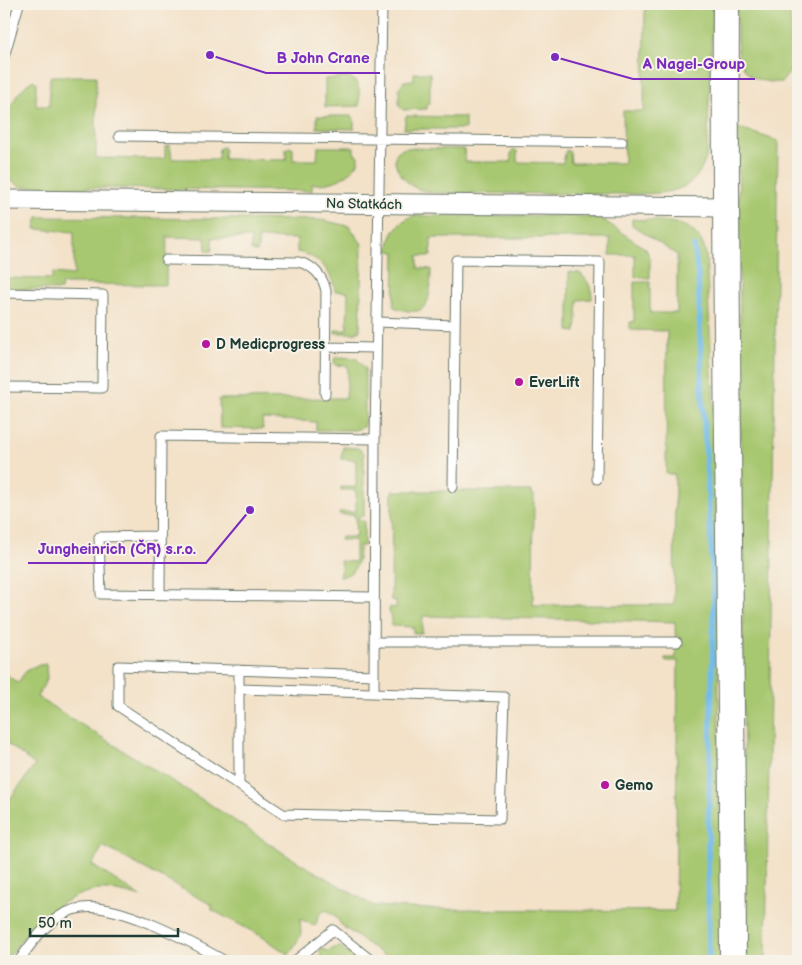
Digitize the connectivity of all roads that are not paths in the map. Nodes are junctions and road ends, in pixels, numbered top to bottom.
1 (19, 4) edge
2 (382, 4) edge
3 (726, 4) edge
4 (4, 57) edge
5 (119, 136) dead end
6 (380, 139) junction
7 (622, 142) dead end
8 (4, 200) edge
9 (379, 204) junction
10 (725, 207) junction
11 (166, 260) dead end
12 (4, 293) edge
13 (377, 322) junction
14 (455, 325) junction
15 (325, 347) junction
16 (376, 348) junction
17 (4, 387) edge
18 (325, 394) dead end
19 (375, 439) junction
20 (597, 479) dead end
21 (453, 487) dead end
22 (159, 536) junction
23 (160, 594) junction
24 (374, 597) junction
25 (375, 642) junction
26 (677, 642) dead end
27 (238, 670) junction
28 (374, 675) junction
29 (239, 689) junction
30 (374, 693) junction
31 (239, 785) junction
32 (19, 961) edge
33 (225, 961) edge
34 (295, 961) edge
35 (372, 961) edge
36 (733, 961) edge

1 - 4 lane
2 - 6 lane
3 - 10 main road
5 - 6 lane
6 - 7 lane
6 - 9 lane
8 - 9 street, Na Statkách
9 - 10 street, Na Statkách
9 - 13 lane
10 - 36 main road
11 - 15 lane
12 - 17 lane
13 - 14 lane
13 - 16 lane
14 - 20 lane
14 - 21 lane
15 - 16 lane
15 - 18 lane
16 - 19 lane
19 - 22 lane
19 - 24 lane
22 - 23 lane
22 - 23 lane
23 - 24 lane
24 - 25 lane
25 - 26 lane
25 - 28 lane
27 - 28 lane
27 - 29 lane
27 - 31 lane
28 - 30 lane
29 - 30 lane
29 - 31 lane
30 - 31 lane
32 - 33 lane
34 - 35 lane

